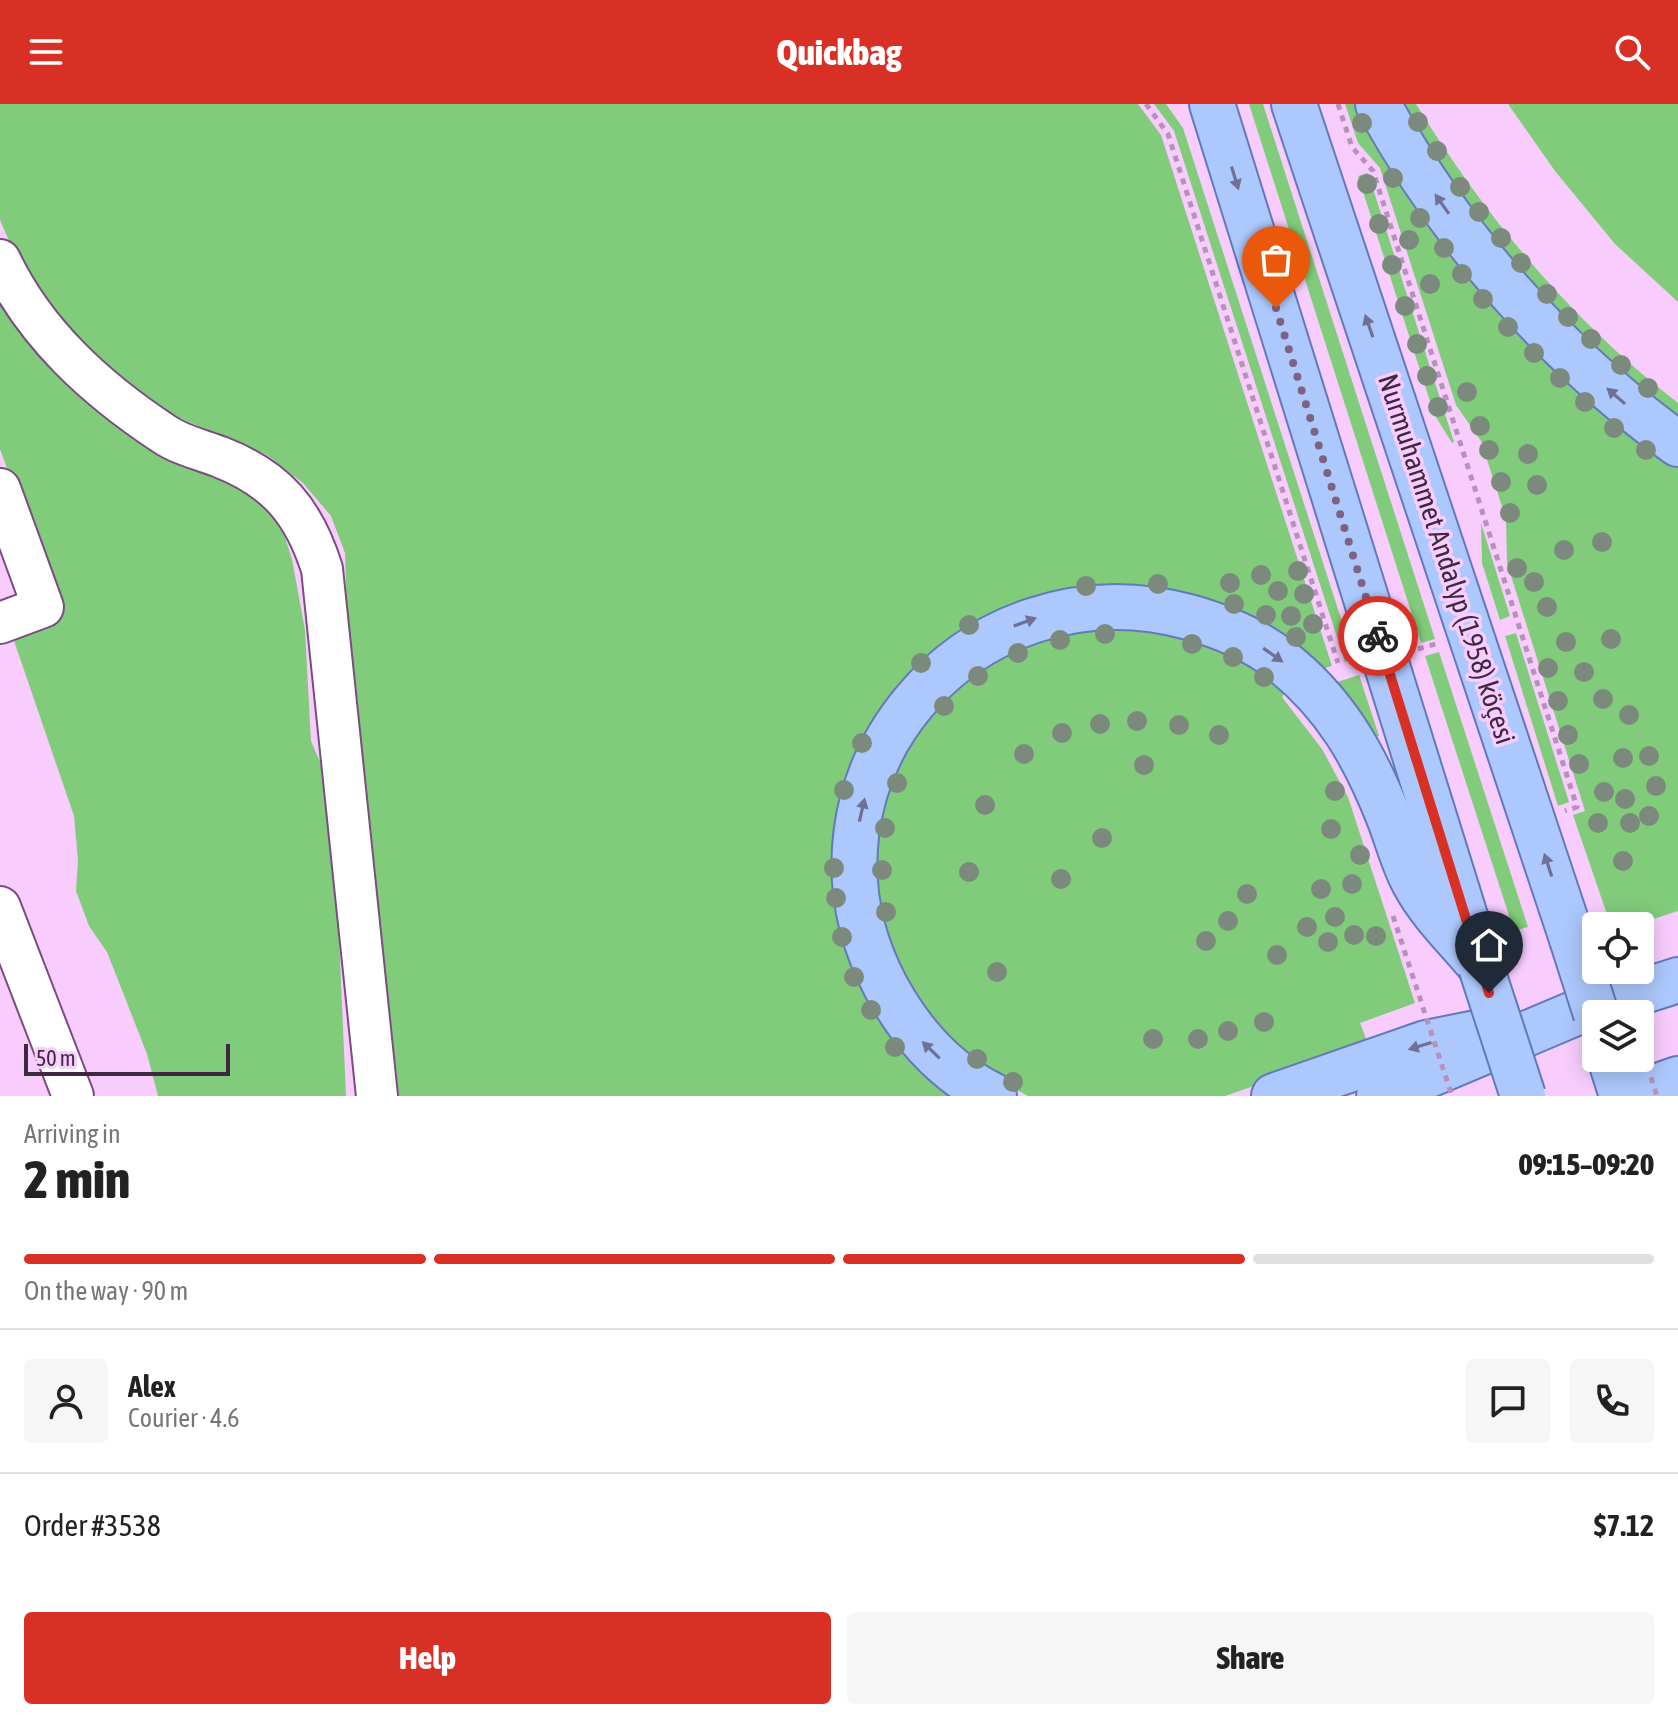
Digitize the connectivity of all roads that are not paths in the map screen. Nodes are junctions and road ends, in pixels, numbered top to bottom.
1 (1212, 104) edge
2 (1294, 104) edge
3 (1378, 104) edge
4 (0, 260) edge
5 (1678, 444) edge
6 (0, 489) edge
7 (0, 623) edge
8 (0, 907) edge
9 (1481, 967) junction
10 (1678, 980) edge
11 (1584, 1000) edge
12 (1623, 1000) edge
13 (1582, 1014) edge
14 (1582, 1015) edge
15 (1614, 1072) edge
16 (1678, 1079) edge
17 (73, 1096) edge
18 (377, 1096) edge
19 (994, 1096) edge
20 (1274, 1096) edge
21 (1379, 1096) edge
22 (1523, 1096) edge
23 (1622, 1096) edge
24 (1629, 1096) edge

1 -> 9 main road
11 -> 2 main road, Nurmuhammet Andalyp (1958) köçesi, bridge
5 -> 3 main road
4 - 18 lane
6 - 7 lane
8 - 17 lane
19 -> 9 main road
9 - 22 main road, bridge
10 - 12 main road
13 -> 20 main road
14 - 21 main road
15 - 23 main road
16 - 24 main road

